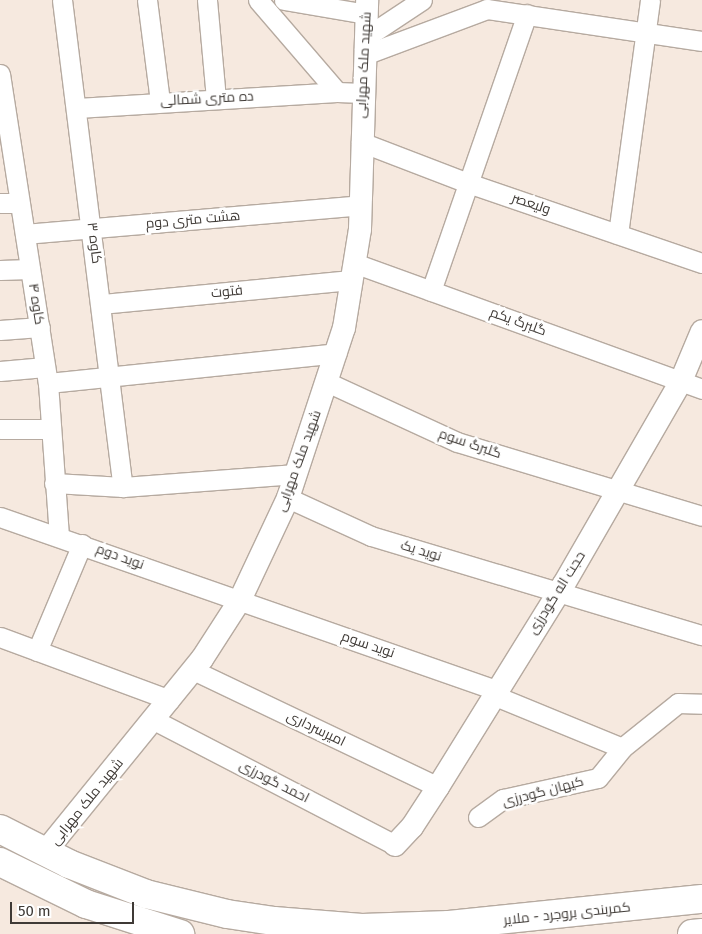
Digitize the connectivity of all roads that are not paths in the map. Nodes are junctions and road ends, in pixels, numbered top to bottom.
1 (62, 0) edge
2 (147, 0) edge
3 (207, 0) edge
4 (258, 0) edge
5 (284, 0) edge
6 (422, 0) edge
7 (650, 0) edge
8 (367, 7) edge
9 (527, 14) junction
10 (646, 31) junction
11 (702, 41) edge
12 (365, 46) junction
13 (0, 77) edge
14 (337, 92) junction
15 (363, 93) junction
16 (216, 98) junction
17 (160, 102) junction
18 (76, 108) junction
19 (361, 142) junction
20 (468, 183) junction
21 (0, 203) edge
22 (19, 203) junction
23 (360, 205) junction
24 (92, 228) junction
25 (25, 234) junction
26 (618, 234) junction
27 (702, 263) edge
28 (30, 269) junction
29 (0, 270) edge
30 (353, 272) junction
31 (430, 291) junction
32 (102, 304) junction
33 (40, 327) junction
34 (0, 330) edge
35 (702, 331) edge
36 (336, 353) junction
37 (0, 371) edge
38 (46, 375) junction
39 (110, 378) junction
40 (681, 381) junction
41 (327, 382) junction
42 (702, 389) edge
43 (0, 429) edge
44 (51, 429) junction
45 (296, 474) junction
46 (54, 483) junction
47 (123, 487) junction
48 (618, 490) junction
49 (288, 498) junction
50 (702, 516) edge
51 (0, 518) edge
52 (59, 536) junction
53 (82, 544) junction
54 (559, 592) junction
55 (240, 600) junction
56 (702, 635) edge
57 (0, 638) edge
58 (37, 651) junction
59 (193, 670) junction
60 (495, 692) junction
61 (170, 700) junction
62 (702, 704) edge
63 (154, 720) junction
64 (622, 748) junction
65 (438, 787) junction
66 (478, 817) dead end
67 (0, 829) edge
68 (395, 844) joint
69 (45, 852) junction
70 (0, 862) edge
71 (702, 899) edge
72 (702, 933) edge
73 (180, 934) edge
74 (692, 934) edge

1 - 18 street, کاوه ۳
2 - 17 street
3 - 16 street
4 - 14 street
5 - 8 street
6 - 12 street
7 - 10 street
8 - 12 street, شهید ملک مهرابی
9 - 10 street
9 - 12 street
9 - 20 street
10 - 11 street
10 - 26 street
12 - 15 street, شهید ملک مهرابی
13 - 22 street, کاوه ۴
14 - 15 street, ده متری شمالی
14 - 16 street, ده متری شمالی
15 - 19 street, شهید ملک مهرابی
16 - 17 street, ده متری شمالی
17 - 18 street, ده متری شمالی
18 - 24 street, کاوه ۳
19 - 20 street, ولیعصر
19 - 23 street, شهید ملک مهرابی
20 - 26 street, ولیعصر
20 - 31 street
21 - 22 street
22 - 25 street, کاوه ۴
23 - 24 street, هشت متری دوم
23 - 30 street, شهید ملک مهرابی
24 - 25 street, هشت متری دوم
24 - 32 street, کاوه ۳
25 - 28 street, کاوه ۴
26 - 27 street, ولیعصر
28 - 29 street
28 - 33 street, کاوه ۴
30 - 31 street, گلبرگ یکم
30 - 32 street, فتوت
30 - 36 street, شهید ملک مهرابی
31 - 40 street, گلبرگ یکم
32 - 39 street, کاوه ۳
33 - 34 street
33 - 38 street, کاوه ۴
35 - 40 street, حجت اله گودرزی
36 - 39 street
36 - 41 street, شهید ملک مهرابی
37 - 38 street
38 - 39 street
38 - 44 street, کاوه ۴
39 - 47 street, کاوه ۳
40 - 42 street, گلبرگ یکم
40 - 48 street, حجت اله گودرزی
41 - 45 street, شهید ملک مهرابی
41 - 48 street, گلبرگ سوم
43 - 44 street
44 - 46 street, کاوه ۴
45 - 47 street
45 - 49 street, شهید ملک مهرابی
46 - 47 street
46 - 52 street, کاوه ۴
48 - 50 street, گلبرگ سوم
48 - 54 street, حجت اله گودرزی
49 - 54 street, نوید یک
49 - 55 street, شهید ملک مهرابی
51 - 52 street, نوید دوم
52 - 53 street, نوید دوم
53 - 55 street, نوید دوم
53 - 58 street
54 - 56 street, نوید یک
54 - 60 street, حجت اله گودرزی
55 - 59 street, شهید ملک مهرابی
55 - 60 street, نوید سوم
57 - 58 street
58 - 61 street
59 - 61 street, شهید ملک مهرابی
59 - 65 street, امیرسرداری
60 - 64 street, نوید سوم
60 - 65 street, حجت اله گودرزی
61 - 63 street, شهید ملک مهرابی
62 - 64 street, کیهان گودرزی
63 - 68 street, احمد گودرزی
63 - 69 street, شهید ملک مهرابی
64 - 66 street, کیهان گودرزی
65 - 68 street, حجت اله گودرزی
67 - 69 highway, کمربندی بروجرد - ملایر
69 - 71 highway, کمربندی بروجرد - ملایر
70 - 73 highway
72 - 74 highway

